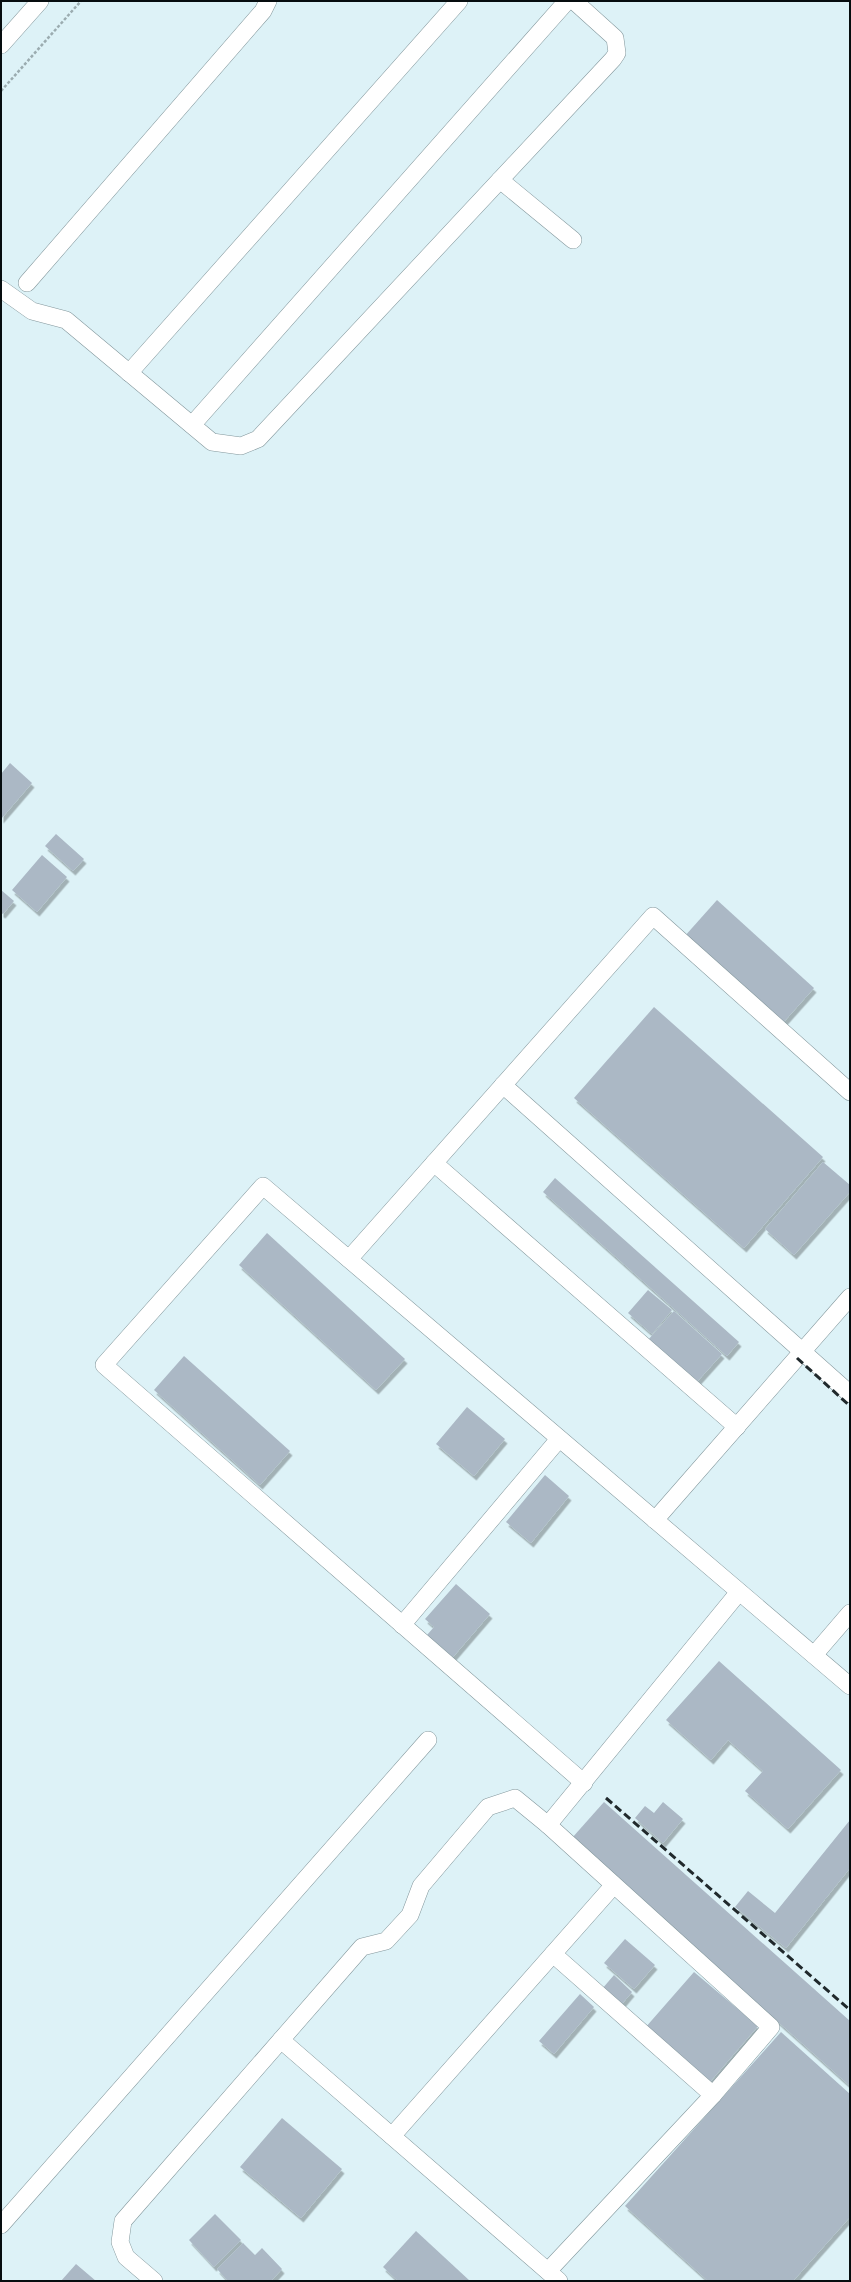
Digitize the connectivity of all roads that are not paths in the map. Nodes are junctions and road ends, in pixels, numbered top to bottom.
1 (40, 1) edge
2 (268, 1) edge
3 (459, 1) edge
4 (567, 1) edge
5 (574, 1) edge
6 (1, 45) edge
7 (500, 180) junction
8 (573, 240) dead end
9 (27, 283) dead end
10 (1, 289) edge
11 (129, 373) junction
12 (192, 426) junction
13 (503, 1085) junction
14 (850, 1092) edge
15 (434, 1163) junction
16 (349, 1259) junction
17 (850, 1297) edge
18 (802, 1351) junction
19 (850, 1394) edge
20 (736, 1427) junction
21 (560, 1439) junction
22 (655, 1520) junction
23 (739, 1592) junction
24 (850, 1613) edge
25 (402, 1625) junction
26 (814, 1655) junction
27 (850, 1686) edge
28 (428, 1740) dead end
29 (584, 1783) junction
30 (548, 1825) junction
31 (613, 1886) junction
32 (553, 1954) junction
33 (281, 2040) junction
34 (713, 2095) junction
35 (392, 2136) junction
36 (1, 2224) edge
37 (554, 2276) edge
38 (154, 2281) edge

1 - 6 street
2 - 9 street
3 - 11 street
4 - 12 street
5 - 7 street
7 - 8 street
7 - 12 street
10 - 11 street
11 - 12 street
13 - 14 street
13 - 15 street
13 - 18 street
15 - 16 street
15 - 20 street
16 - 21 street
16 - 25 street
17 - 18 street
18 - 19 street
18 - 20 street
20 - 22 street
21 - 22 street
21 - 25 street
22 - 23 street
23 - 26 street
23 - 29 street
24 - 26 street
25 - 29 street
26 - 27 street
28 - 36 street
29 - 30 street
30 - 31 street
30 - 33 street
31 - 32 street
31 - 34 street
32 - 34 street
32 - 35 street
33 - 35 street
33 - 38 street
34 - 37 street
35 - 37 street

